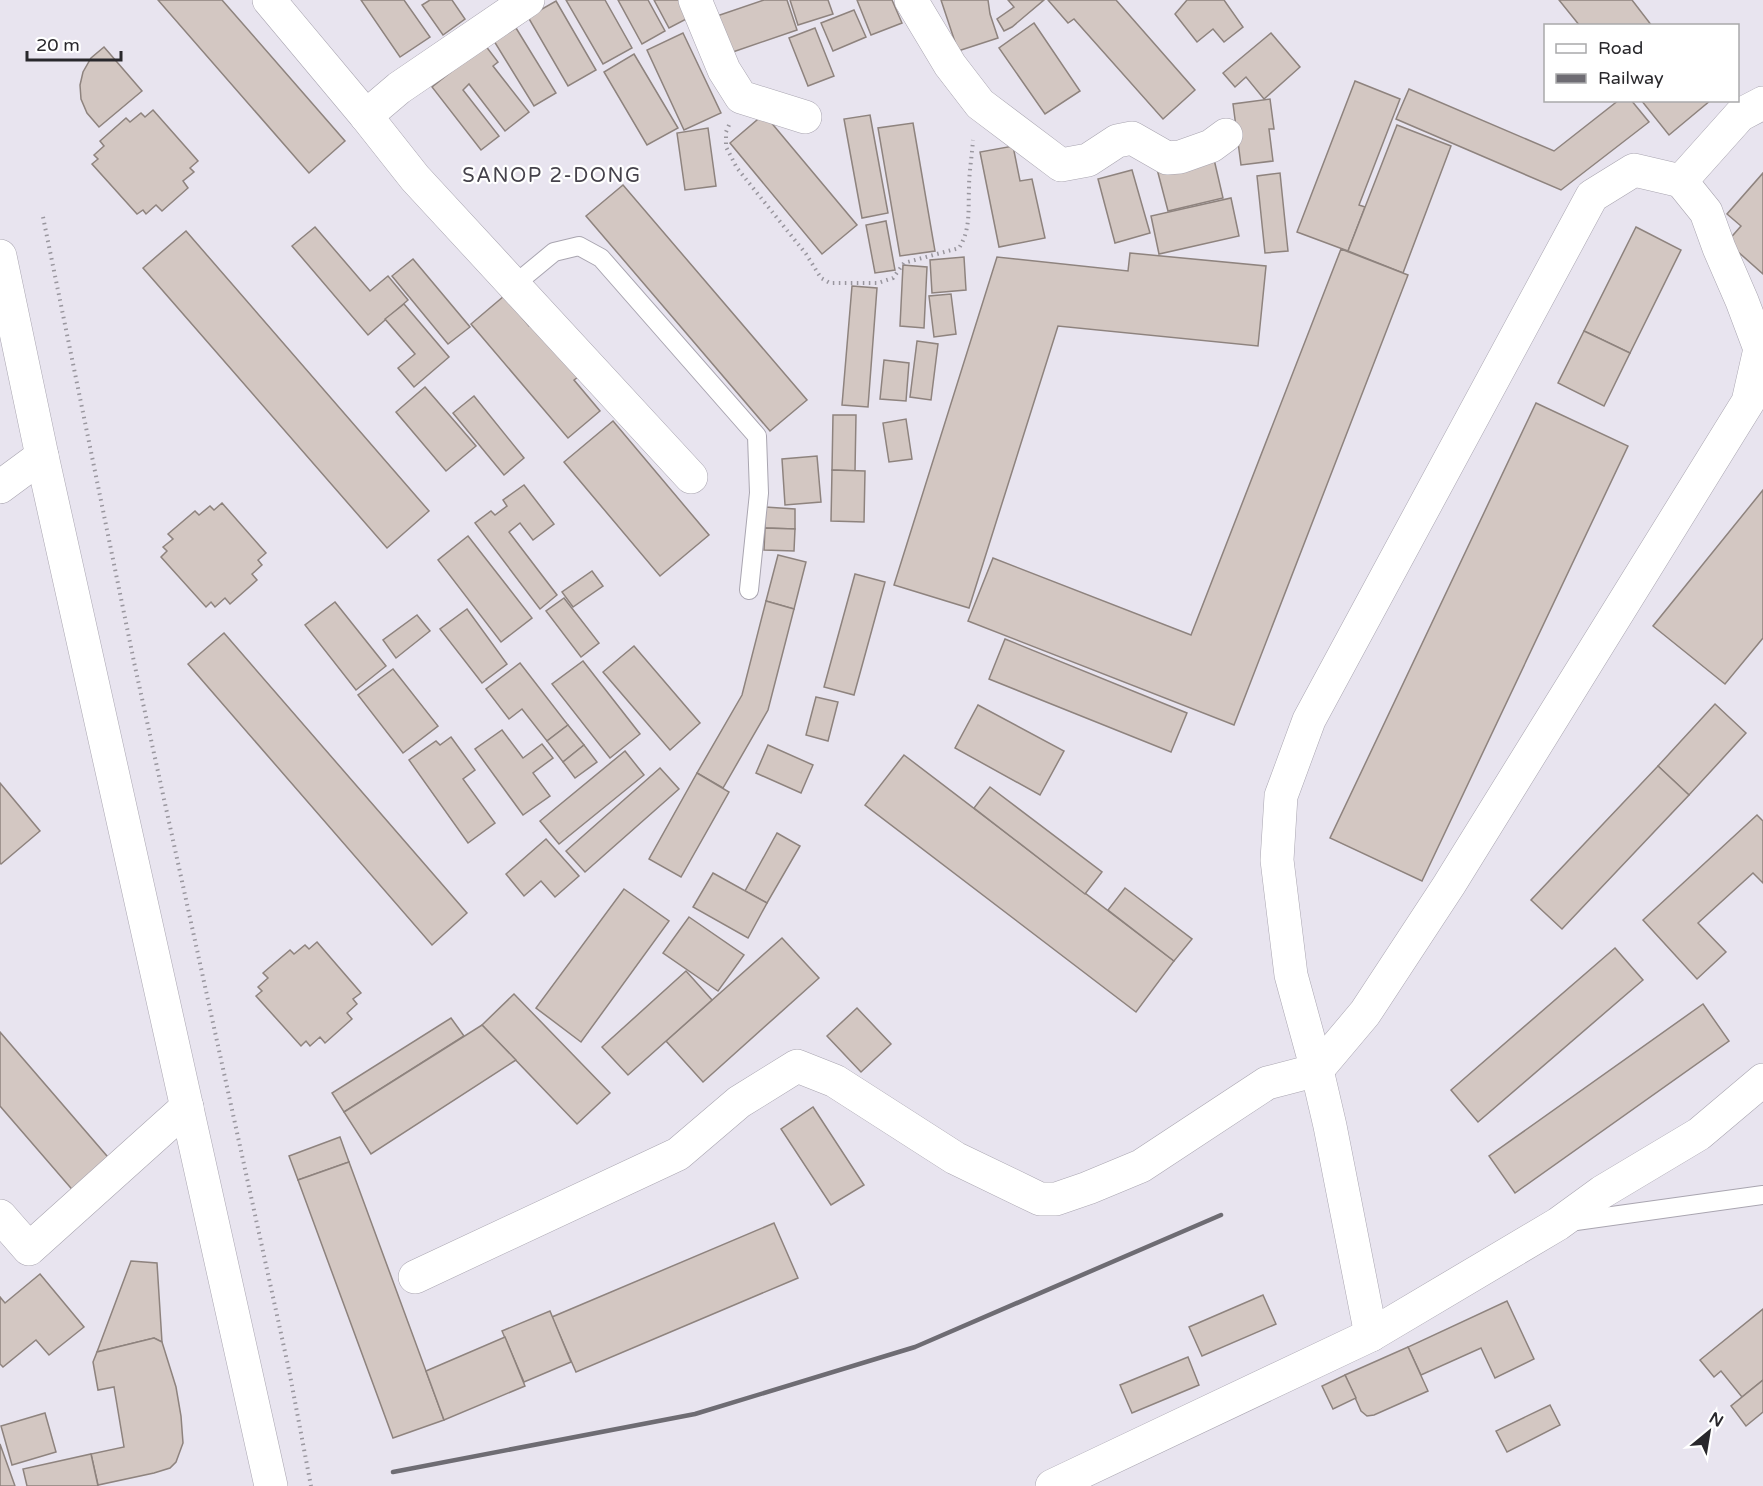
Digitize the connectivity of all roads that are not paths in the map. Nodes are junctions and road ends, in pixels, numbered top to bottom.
1 (269, 0) edge
2 (528, 0) edge
3 (695, 0) edge
4 (911, 0) edge
5 (1763, 103) edge
6 (366, 116) junction
7 (806, 117) dead end
8 (1226, 135) dead end
9 (1681, 181) junction
10 (0, 256) edge
11 (514, 285) junction
12 (42, 456) junction
13 (4, 477) edge
14 (691, 477) dead end
15 (749, 590) dead end
16 (1317, 1070) junction
17 (1763, 1080) edge
18 (187, 1107) junction
19 (1763, 1195) edge
20 (0, 1216) edge
21 (1558, 1224) junction
22 (415, 1277) dead end
23 (1371, 1335) junction
24 (271, 1486) edge
25 (1052, 1486) edge

1 - 6 street
2 - 6 street
3 - 7 street
4 - 8 street
5 - 9 street
6 - 11 street
9 - 16 street
9 - 16 street
10 - 12 street
11 - 14 street
11 - 15 lane
12 - 13 street
12 - 18 street
16 - 22 street
16 - 23 street
17 - 21 street
18 - 20 street
18 - 24 street
19 - 21 lane
21 - 23 street
23 - 25 street

